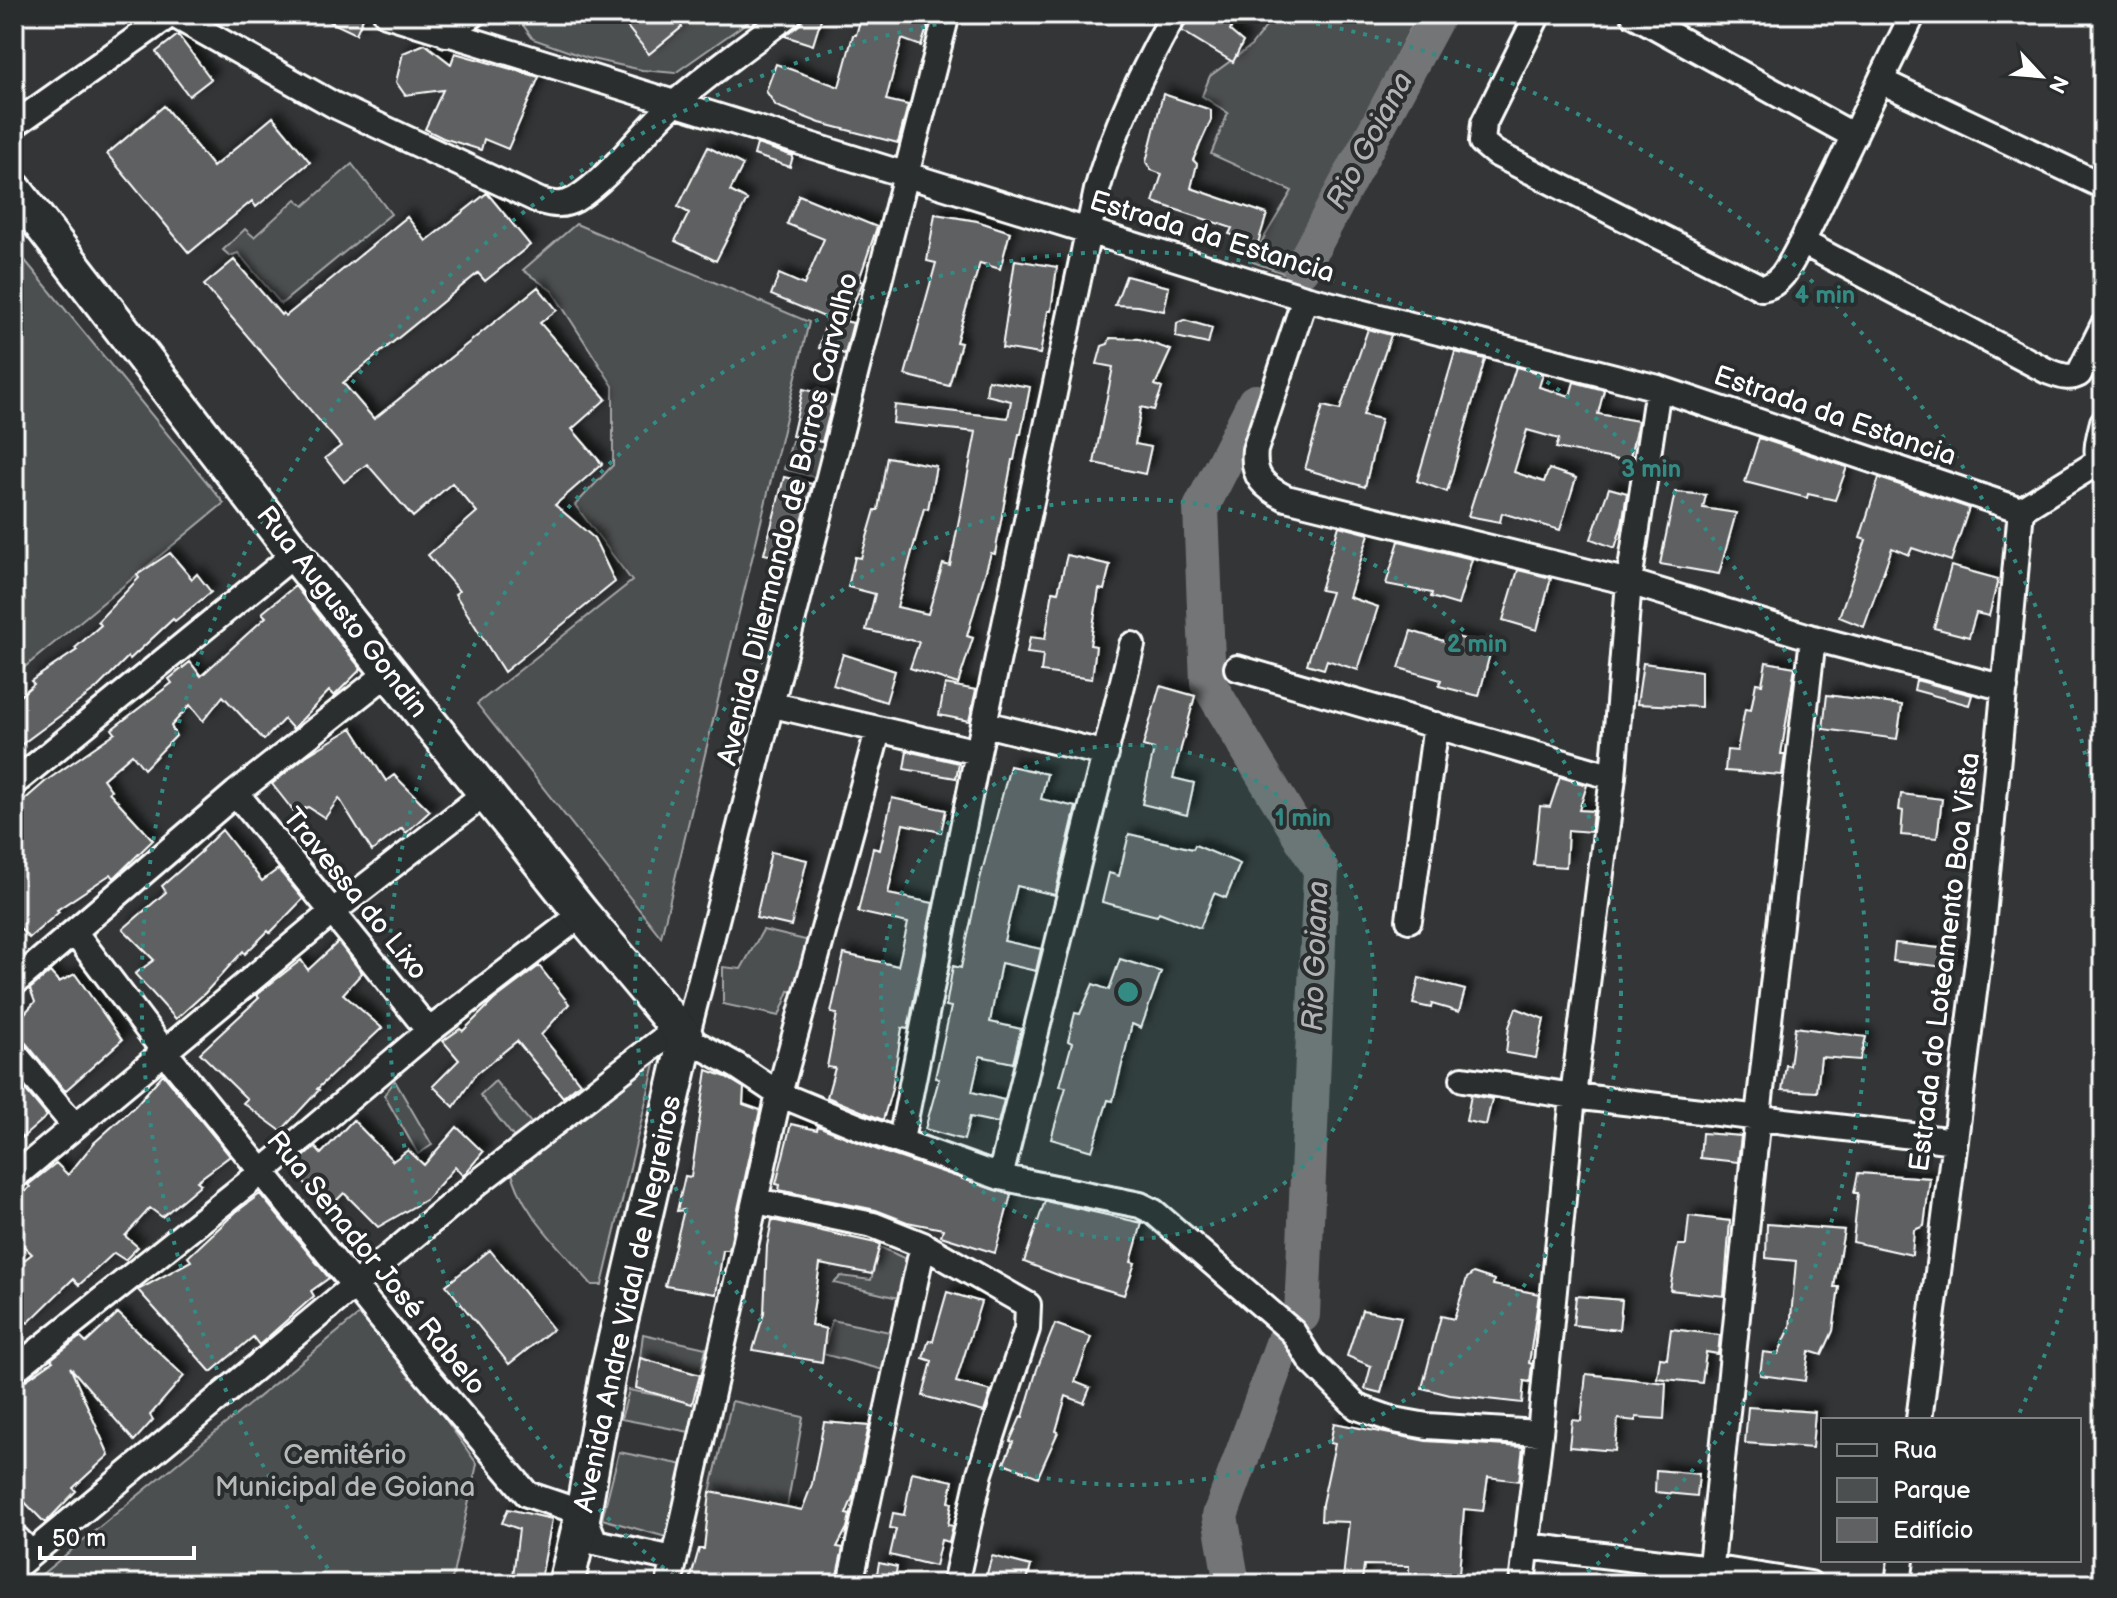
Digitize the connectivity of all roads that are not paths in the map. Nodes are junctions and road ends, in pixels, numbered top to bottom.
1 (172, 14) edge
2 (386, 14) edge
3 (474, 14) edge
4 (789, 14) edge
5 (947, 14) edge
6 (1174, 14) edge
7 (1538, 14) edge
8 (1633, 14) edge
9 (1913, 14) edge
10 (446, 34) junction
11 (1881, 81) junction
12 (674, 104) junction
13 (14, 125) edge
14 (1854, 136) junction
15 (905, 176) junction
16 (2103, 186) edge
17 (14, 189) edge
18 (1090, 231) junction
19 (1802, 242) junction
20 (1305, 298) junction
21 (2103, 326) edge
22 (1658, 388) junction
23 (2103, 422) edge
24 (2100, 466) edge
25 (2021, 510) junction
26 (295, 554) junction
27 (1629, 582) junction
28 (1813, 638) junction
29 (1132, 645) dead end
30 (1237, 668) dead end
31 (389, 672) junction
32 (2005, 688) junction
33 (773, 705) junction
34 (985, 724) junction
35 (1436, 725) junction
36 (878, 731) junction
37 (978, 752) junction
38 (1106, 754) junction
39 (1613, 777) junction
40 (14, 783) edge
41 (236, 793) junction
42 (486, 793) junction
43 (331, 913) junction
44 (582, 914) junction
45 (1409, 920) dead end
46 (75, 933) junction
47 (14, 983) edge
48 (429, 1031) junction
49 (682, 1033) junction
50 (164, 1051) junction
51 (14, 1053) edge
52 (1463, 1079) dead end
53 (779, 1094) junction
54 (1573, 1096) junction
55 (1758, 1116) junction
56 (74, 1125) junction
57 (901, 1140) junction
58 (1955, 1141) junction
59 (263, 1171) junction
60 (14, 1177) edge
61 (1000, 1177) junction
62 (756, 1201) junction
63 (923, 1245) junction
64 (354, 1285) junction
65 (15, 1367) edge
66 (1919, 1418) edge
67 (1540, 1433) junction
68 (583, 1513) junction
69 (1527, 1546) junction
70 (20, 1552) edge
71 (673, 1559) junction
72 (1901, 1562) edge
73 (1710, 1576) edge
74 (566, 1584) edge
75 (669, 1584) edge
76 (850, 1584) edge
77 (955, 1584) edge
78 (1522, 1584) edge
79 (1810, 1584) edge
80 (1898, 1584) edge

1 - 12 street
1 - 13 street
2 - 10 street, Estrada da Estancia
3 - 10 street
4 - 12 street
5 - 15 street, Avenida Dilermando de Barros Carvalho
6 - 18 street
7 - 19 street
8 - 14 street
9 - 11 street
10 - 12 street, Estrada da Estancia
11 - 14 street
11 - 16 street
12 - 15 street, Estrada da Estancia
14 - 19 street
15 - 18 street, Estrada da Estancia
15 - 33 street, Avenida Dilermando de Barros Carvalho
17 - 26 street, Rua Augusto Gondin
18 - 20 street, Estrada da Estancia
18 - 34 street
19 - 21 street
20 - 22 street, Estrada da Estancia
20 - 27 street
22 - 25 street, Estrada da Estancia
22 - 27 street
23 - 24 street
24 - 25 street
25 - 32 street, Estrada do Loteamento Boa Vista
26 - 31 street, Rua Augusto Gondin
26 - 40 street
27 - 28 street
27 - 39 street
28 - 32 street
28 - 55 street
29 - 38 street
30 - 35 street
31 - 41 street
31 - 42 street, Rua Augusto Gondin
32 - 58 street, Estrada do Loteamento Boa Vista
33 - 36 street
33 - 49 street, Avenida Dilermando de Barros Carvalho
34 - 37 street
34 - 38 street
35 - 39 street
35 - 45 street
36 - 37 street
36 - 53 street
37 - 57 street
38 - 61 street
39 - 54 street
41 - 43 street, Travessa do Lixo
41 - 46 street
42 - 43 street
42 - 44 street, Rua Augusto Gondin
43 - 48 street, Travessa do Lixo
43 - 50 street
44 - 48 street
44 - 49 street, Rua Augusto Gondin
46 - 47 street
46 - 50 street, Rua Senador José Rabelo
48 - 59 street
49 - 53 street
49 - 64 street
49 - 68 street, Avenida Andre Vidal de Negreiros
50 - 56 street
50 - 59 street, Rua Senador José Rabelo
51 - 56 street
52 - 54 street
53 - 57 street
53 - 62 street
54 - 55 street
54 - 67 street
55 - 58 street
55 - 73 street
56 - 60 street
57 - 61 street
58 - 66 street, Estrada do Loteamento Boa Vista
59 - 64 street, Rua Senador José Rabelo
59 - 65 street
61 - 67 street
62 - 63 street
62 - 71 street
63 - 76 street
63 - 77 street
64 - 68 street, Rua Senador José Rabelo
64 - 70 street
67 - 69 street
68 - 71 street
68 - 74 street, Avenida Andre Vidal de Negreiros
69 - 73 street
69 - 78 street
71 - 75 street
72 - 80 street
73 - 79 street

